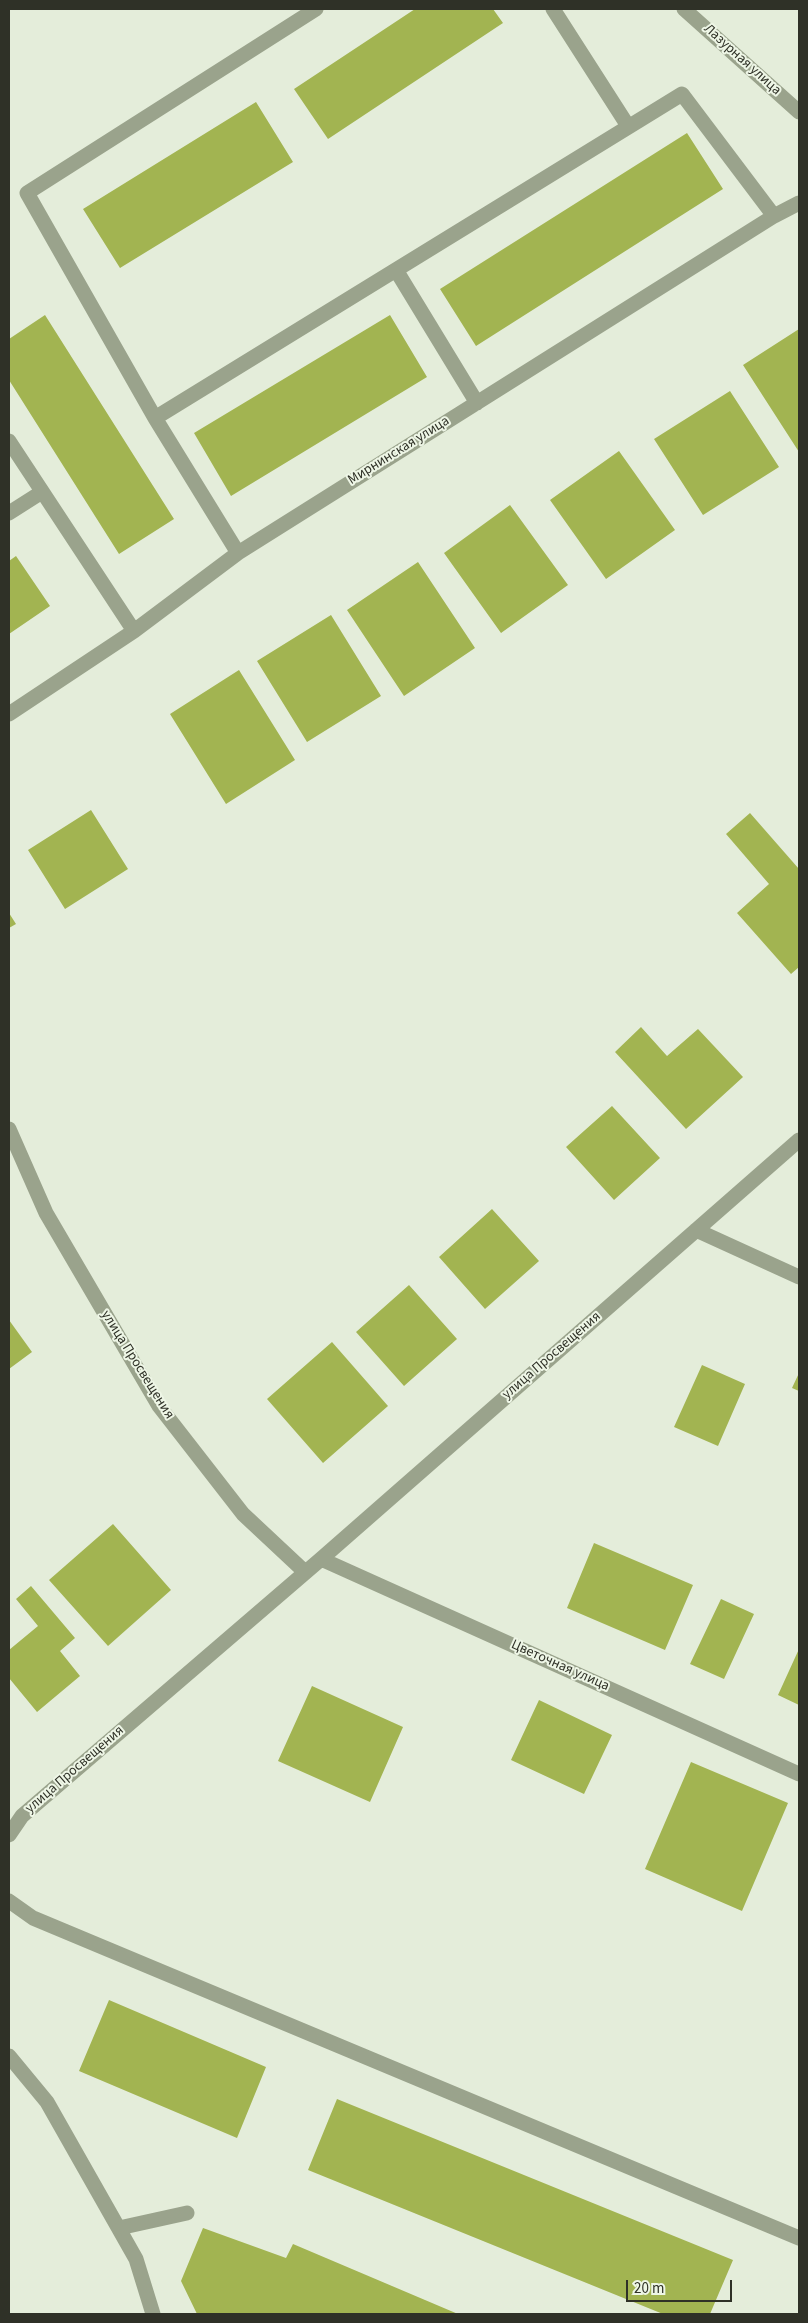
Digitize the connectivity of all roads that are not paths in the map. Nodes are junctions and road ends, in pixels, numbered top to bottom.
1 (316, 9) edge
2 (552, 9) edge
3 (684, 9) edge
4 (799, 112) edge
5 (628, 126) junction
6 (799, 203) edge
7 (774, 216) junction
8 (396, 270) junction
9 (477, 402) junction
10 (155, 418) junction
11 (9, 441) edge
12 (42, 492) junction
13 (9, 513) edge
14 (238, 553) junction
15 (134, 632) junction
16 (9, 714) edge
17 (9, 1129) edge
18 (799, 1140) edge
19 (696, 1230) junction
20 (799, 1276) edge
21 (321, 1559) junction
22 (305, 1572) junction
23 (799, 1774) edge
24 (9, 1834) edge
25 (9, 1900) edge
26 (9, 2056) edge
27 (187, 2213) dead end
28 (119, 2228) junction
29 (799, 2238) edge
30 (153, 2314) edge

1 - 10 street
2 - 5 street
3 - 4 street, Лазурная улица
5 - 7 street
5 - 8 street
6 - 7 street, Мирнинская улица
7 - 9 street, Мирнинская улица
8 - 9 street
8 - 10 street
9 - 14 street, Мирнинская улица
10 - 14 street
11 - 12 street
12 - 13 street
12 - 15 street
14 - 15 street, Мирнинская улица
15 - 16 street, Мирнинская улица
17 - 22 street, улица Просвещения
18 - 19 street, улица Просвещения
19 - 20 street
19 - 21 street, улица Просвещения
21 - 22 street, улица Просвещения
21 - 23 street, Цветочная улица
22 - 24 street, улица Просвещения
25 - 29 street
26 - 28 street
27 - 28 street
28 - 30 street

